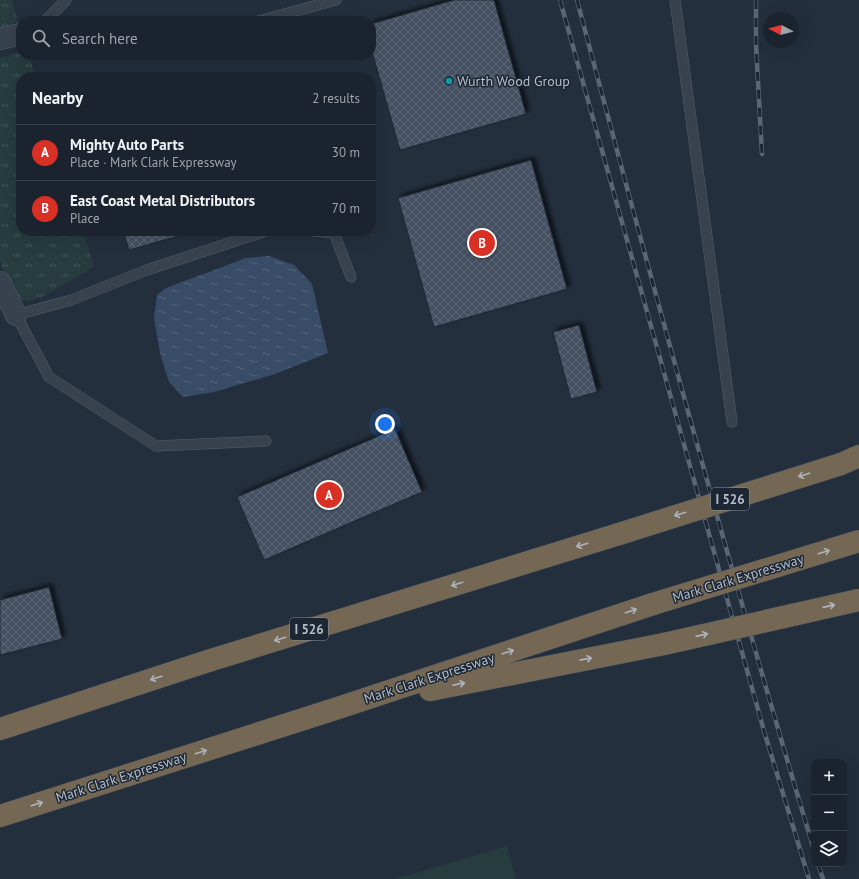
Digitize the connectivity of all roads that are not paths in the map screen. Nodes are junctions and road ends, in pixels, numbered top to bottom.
1 (66, 0) edge
2 (336, 0) edge
3 (675, 0) edge
4 (50, 16) edge
5 (277, 16) edge
6 (16, 35) edge
7 (0, 39) edge
8 (251, 236) edge
9 (336, 236) edge
10 (352, 277) dead end
11 (0, 282) edge
12 (16, 315) junction
13 (732, 422) dead end
14 (266, 441) dead end
15 (853, 459) edge
16 (859, 541) edge
17 (859, 600) edge
18 (338, 708) junction
19 (0, 728) edge
20 (0, 816) edge

1 - 4 lane
2 - 5 lane
3 - 13 lane
6 - 7 street
8 - 12 lane
9 - 10 lane
11 - 12 street
12 - 14 lane
15 -> 19 highway, I 526, bridge
18 -> 16 highway, Mark Clark Expressway, bridge
18 -> 17 highway, bridge
20 -> 18 highway, Mark Clark Expressway

